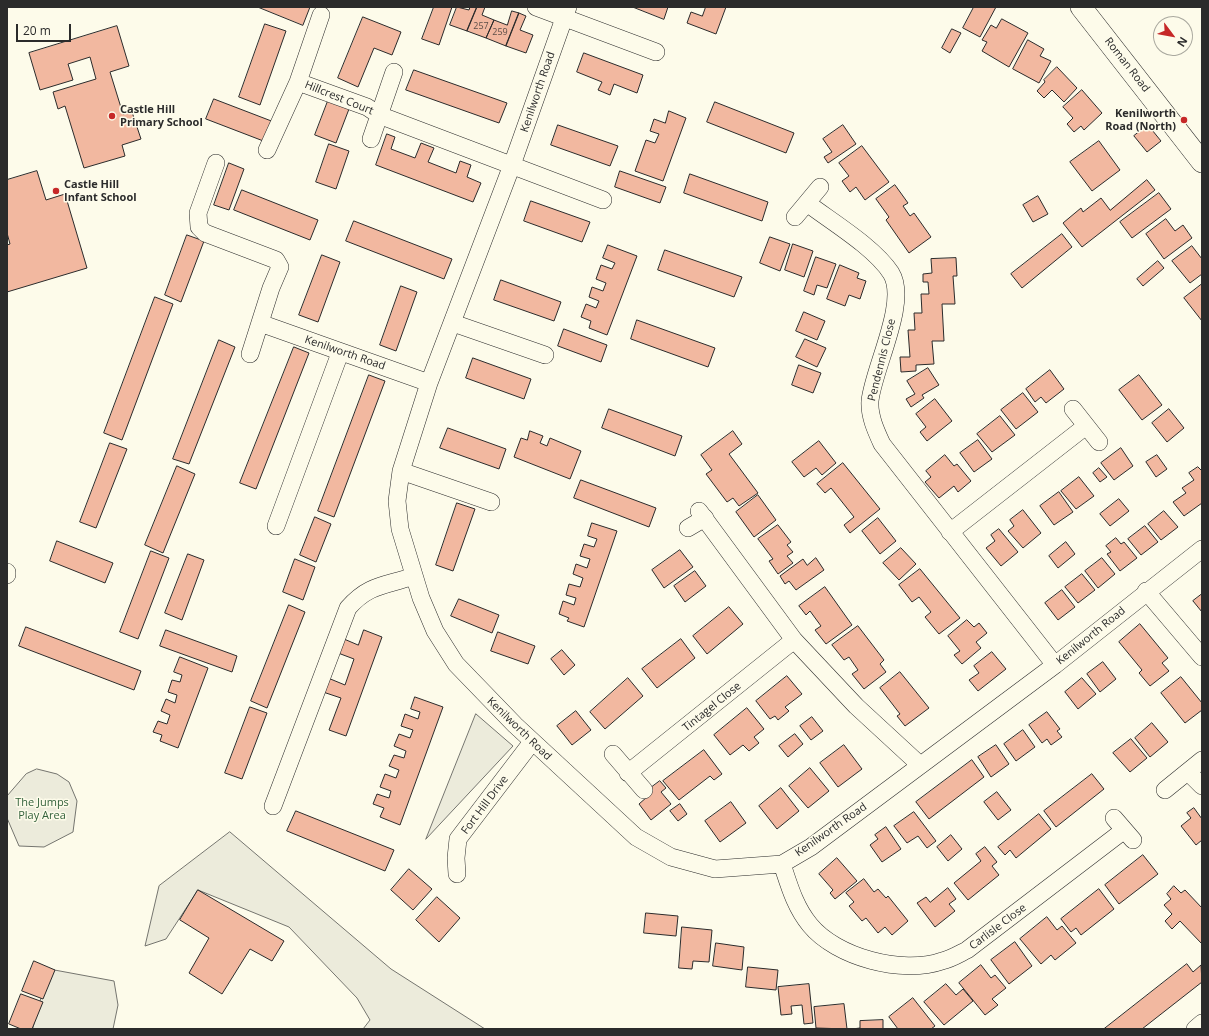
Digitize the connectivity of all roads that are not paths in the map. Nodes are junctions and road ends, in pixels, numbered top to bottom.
1 (536, 7) edge
2 (1081, 7) edge
3 (566, 12) edge
4 (321, 15) dead end
5 (656, 52) dead end
6 (394, 72) dead end
7 (298, 82) junction
8 (379, 115) junction
9 (370, 139) dead end
10 (267, 150) dead end
11 (1202, 162) edge
12 (216, 163) dead end
13 (512, 166) junction
14 (820, 187) dead end
15 (603, 200) dead end
16 (807, 202) junction
17 (795, 217) dead end
18 (260, 323) junction
19 (453, 323) junction
20 (340, 353) junction
21 (250, 354) dead end
22 (545, 355) dead end
23 (429, 383) junction
24 (1074, 409) dead end
25 (1086, 426) junction
26 (1099, 442) dead end
27 (402, 471) junction
28 (491, 502) dead end
29 (276, 526) dead end
30 (688, 528) dead end
31 (950, 532) junction
32 (1202, 549) edge
33 (414, 576) junction
34 (1146, 591) junction
35 (794, 640) junction
36 (1202, 657) edge
37 (1055, 665) junction
38 (532, 742) junction
39 (613, 754) dead end
40 (1202, 760) edge
41 (920, 765) junction
42 (628, 772) junction
43 (1188, 772) junction
44 (1202, 786) edge
45 (644, 790) dead end
46 (1165, 790) dead end
47 (273, 806) dead end
48 (1123, 830) dead end
49 (782, 864) junction
50 (457, 874) dead end
51 (1202, 1024) edge
52 (1195, 1029) edge

1 - 3 street
2 - 11 street, Roman Road
3 - 5 street
3 - 13 street, Kenilworth Road
4 - 7 street, Hillcrest Court
6 - 8 street
7 - 8 street, Hillcrest Court
7 - 10 street, Hillcrest Court
8 - 9 street
8 - 13 street
12 - 18 street
13 - 15 street
13 - 19 street, Kenilworth Road
14 - 16 street
16 - 17 street
16 - 31 street, Pendennis Close
18 - 20 street, Kenilworth Road
18 - 21 street
19 - 22 street
19 - 23 street, Kenilworth Road
20 - 23 street, Kenilworth Road
20 - 29 street
23 - 27 street, Kenilworth Road
24 - 25 street
25 - 26 street
25 - 31 street
27 - 28 street
27 - 33 street, Kenilworth Road
30 - 35 street
31 - 37 street, Pendennis Close
32 - 34 street, Kenilworth Road
33 - 38 street, Kenilworth Road
33 - 47 street
34 - 36 street
34 - 37 street, Kenilworth Road
35 - 41 street
35 - 42 street, Tintagel Close
37 - 41 street, Kenilworth Road
38 - 49 street, Kenilworth Road
38 - 50 street, Fort Hill Drive
39 - 42 street
40 - 43 street
41 - 49 street, Kenilworth Road
42 - 45 street
43 - 44 street
43 - 46 street
48 - 49 street, Carlisle Close
51 - 52 street

